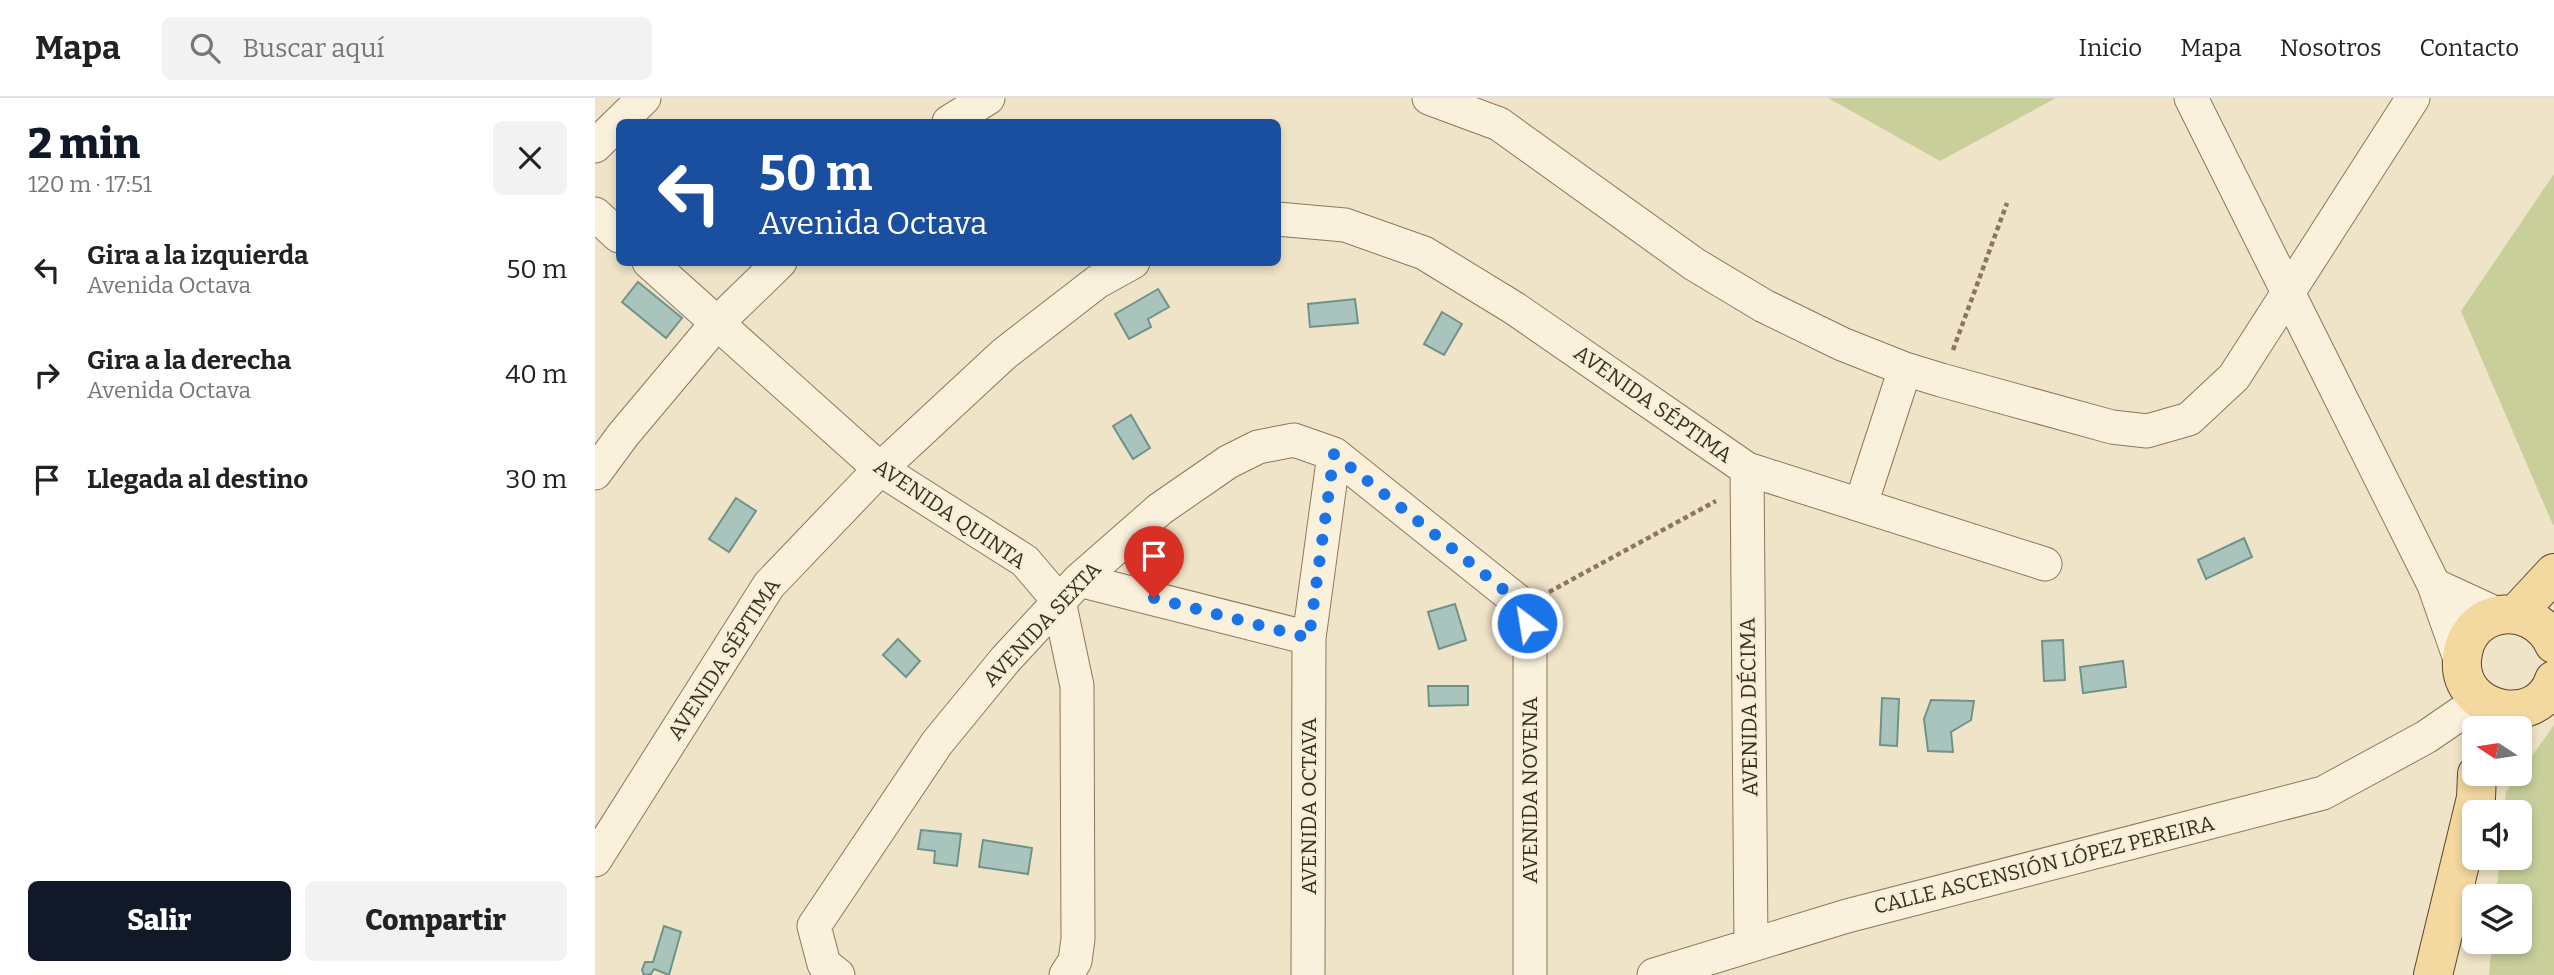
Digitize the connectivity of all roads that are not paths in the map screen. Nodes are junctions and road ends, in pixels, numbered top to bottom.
1 (645, 98) edge
2 (988, 98) edge
3 (1429, 98) edge
4 (2190, 98) edge
5 (2413, 98) edge
6 (623, 119) edge
7 (954, 119) edge
8 (616, 126) edge
9 (595, 146) edge
10 (595, 214) edge
11 (1281, 219) edge
12 (616, 233) edge
13 (653, 266) edge
14 (776, 266) edge
15 (1126, 266) edge
16 (2287, 293) junction
17 (717, 323) junction
18 (1905, 369) junction
19 (1334, 454) junction
20 (880, 469) junction
21 (595, 473) edge
22 (1747, 477) junction
23 (1861, 504) junction
24 (2045, 564) dead end
25 (2554, 573) edge
26 (2434, 585) junction
27 (1069, 590) junction
28 (1524, 606) joint
29 (2507, 614) junction
30 (1309, 638) junction
31 (2554, 644) edge
32 (2554, 680) edge
33 (2471, 692) edge
34 (2515, 716) edge
35 (2521, 716) edge
36 (2479, 786) edge
37 (595, 860) edge
38 (1751, 945) junction
39 (838, 975) edge
40 (1066, 975) edge
41 (1308, 975) edge
42 (1530, 975) edge
43 (1654, 975) edge
44 (2433, 975) edge

1 - 6 street
2 - 7 street
3 - 18 street
4 - 16 street
5 - 16 street
8 - 9 street
10 - 12 street
11 - 22 street, AVENIDA SÉPTIMA
13 - 17 street, AVENIDA QUINTA
14 - 17 street
15 - 20 street, AVENIDA SÉPTIMA
16 - 18 street
16 - 26 street
17 - 20 street, AVENIDA QUINTA
17 - 21 street
18 - 23 street
19 - 27 street, AVENIDA SEXTA
19 - 28 street, AVENIDA SEXTA
19 - 30 street, AVENIDA OCTAVA
20 - 27 street, AVENIDA QUINTA
20 - 37 street, AVENIDA SÉPTIMA
22 - 23 street, AVENIDA SÉPTIMA
22 - 38 street, AVENIDA DÉCIMA
23 - 24 street, AVENIDA SÉPTIMA
25 - 29 main road
26 - 29 street
26 - 33 street
27 - 30 street
27 - 39 street, AVENIDA SEXTA
27 - 40 street, AVENIDA QUINTA
28 - 42 street, AVENIDA NOVENA
29 - 31 main road
29 - 33 main road
30 - 41 street, AVENIDA OCTAVA
32 - 35 main road
33 - 34 main road
33 - 38 street, CALLE ASCENSIÓN LÓPEZ PEREIRA
36 - 44 main road
38 - 43 street, CALLE ASCENSIÓN LÓPEZ PEREIRA

